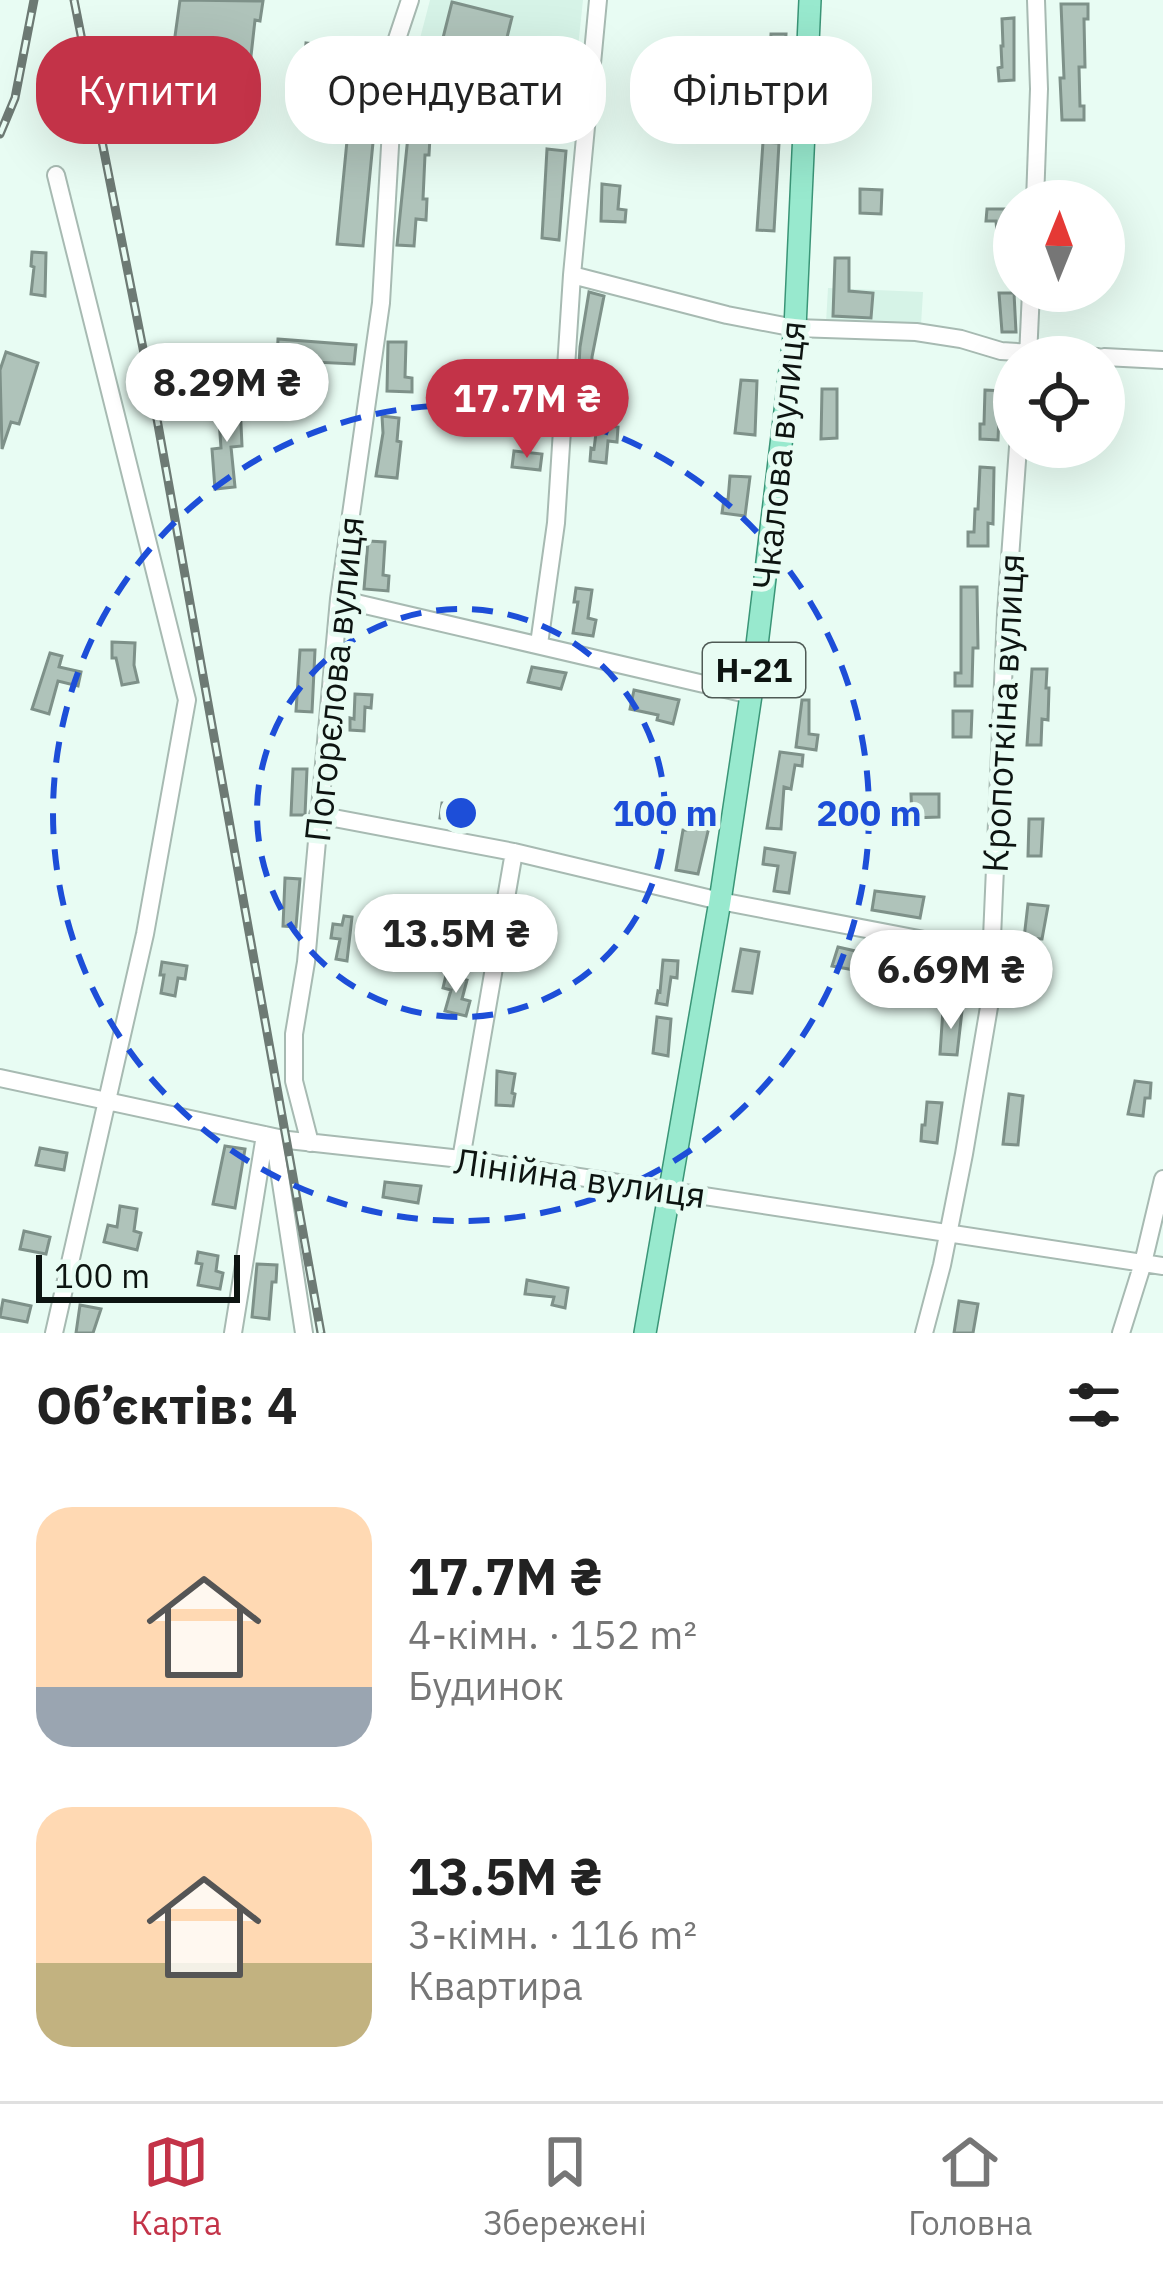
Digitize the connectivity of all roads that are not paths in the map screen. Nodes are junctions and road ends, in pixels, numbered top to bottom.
1 (410, 0) edge
2 (598, 0) edge
3 (810, 0) edge
4 (1036, 0) edge
5 (56, 175) dead end
6 (1035, 180) edge
7 (572, 275) junction
8 (795, 328) junction
9 (993, 348) edge
10 (1125, 359) edge
11 (1163, 361) edge
12 (1016, 468) edge
13 (339, 598) junction
14 (539, 644) junction
15 (751, 695) junction
16 (318, 815) junction
17 (514, 852) junction
18 (720, 902) junction
19 (992, 953) junction
20 (0, 1078) edge
21 (108, 1102) junction
22 (270, 1136) junction
23 (310, 1143) junction
24 (460, 1159) junction
25 (1163, 1179) edge
26 (671, 1191) junction
27 (948, 1234) junction
28 (1143, 1263) junction
29 (1163, 1266) edge
30 (54, 1333) edge
31 (233, 1333) edge
32 (304, 1333) edge
33 (644, 1333) edge
34 (924, 1333) edge
35 (1121, 1333) edge

1 - 13 street, Погорєлова вулиця
2 - 7 street
3 - 8 main road, Чкалова вулиця / Н-21
4 - 6 street
5 - 21 street
7 - 8 street
7 - 14 street
8 - 9 street
8 - 15 main road, Чкалова вулиця / Н-21
10 - 11 street
12 - 19 street, Кропоткіна вулиця
13 - 14 street
13 - 16 street, Погорєлова вулиця
14 - 15 street
15 - 18 main road, Чкалова вулиця / Н-21
16 - 17 street
16 - 23 street, Погорєлова вулиця
17 - 18 street
17 - 24 street
18 - 19 street
18 - 26 main road, Чкалова вулиця / Н-21
19 - 27 street, Кропоткіна вулиця
20 - 21 street, Лінійна вулиця
21 - 22 street, Лінійна вулиця
21 - 30 street
22 - 23 street, Лінійна вулиця
22 - 31 street
22 - 32 street
23 - 24 street, Лінійна вулиця
24 - 26 street, Лінійна вулиця
25 - 28 street
26 - 27 street, Лінійна вулиця
26 - 33 main road, Чкалова вулиця / Н-21
27 - 28 street, Лінійна вулиця
27 - 34 street, Кропоткіна вулиця
28 - 29 street, Лінійна вулиця
28 - 35 street

